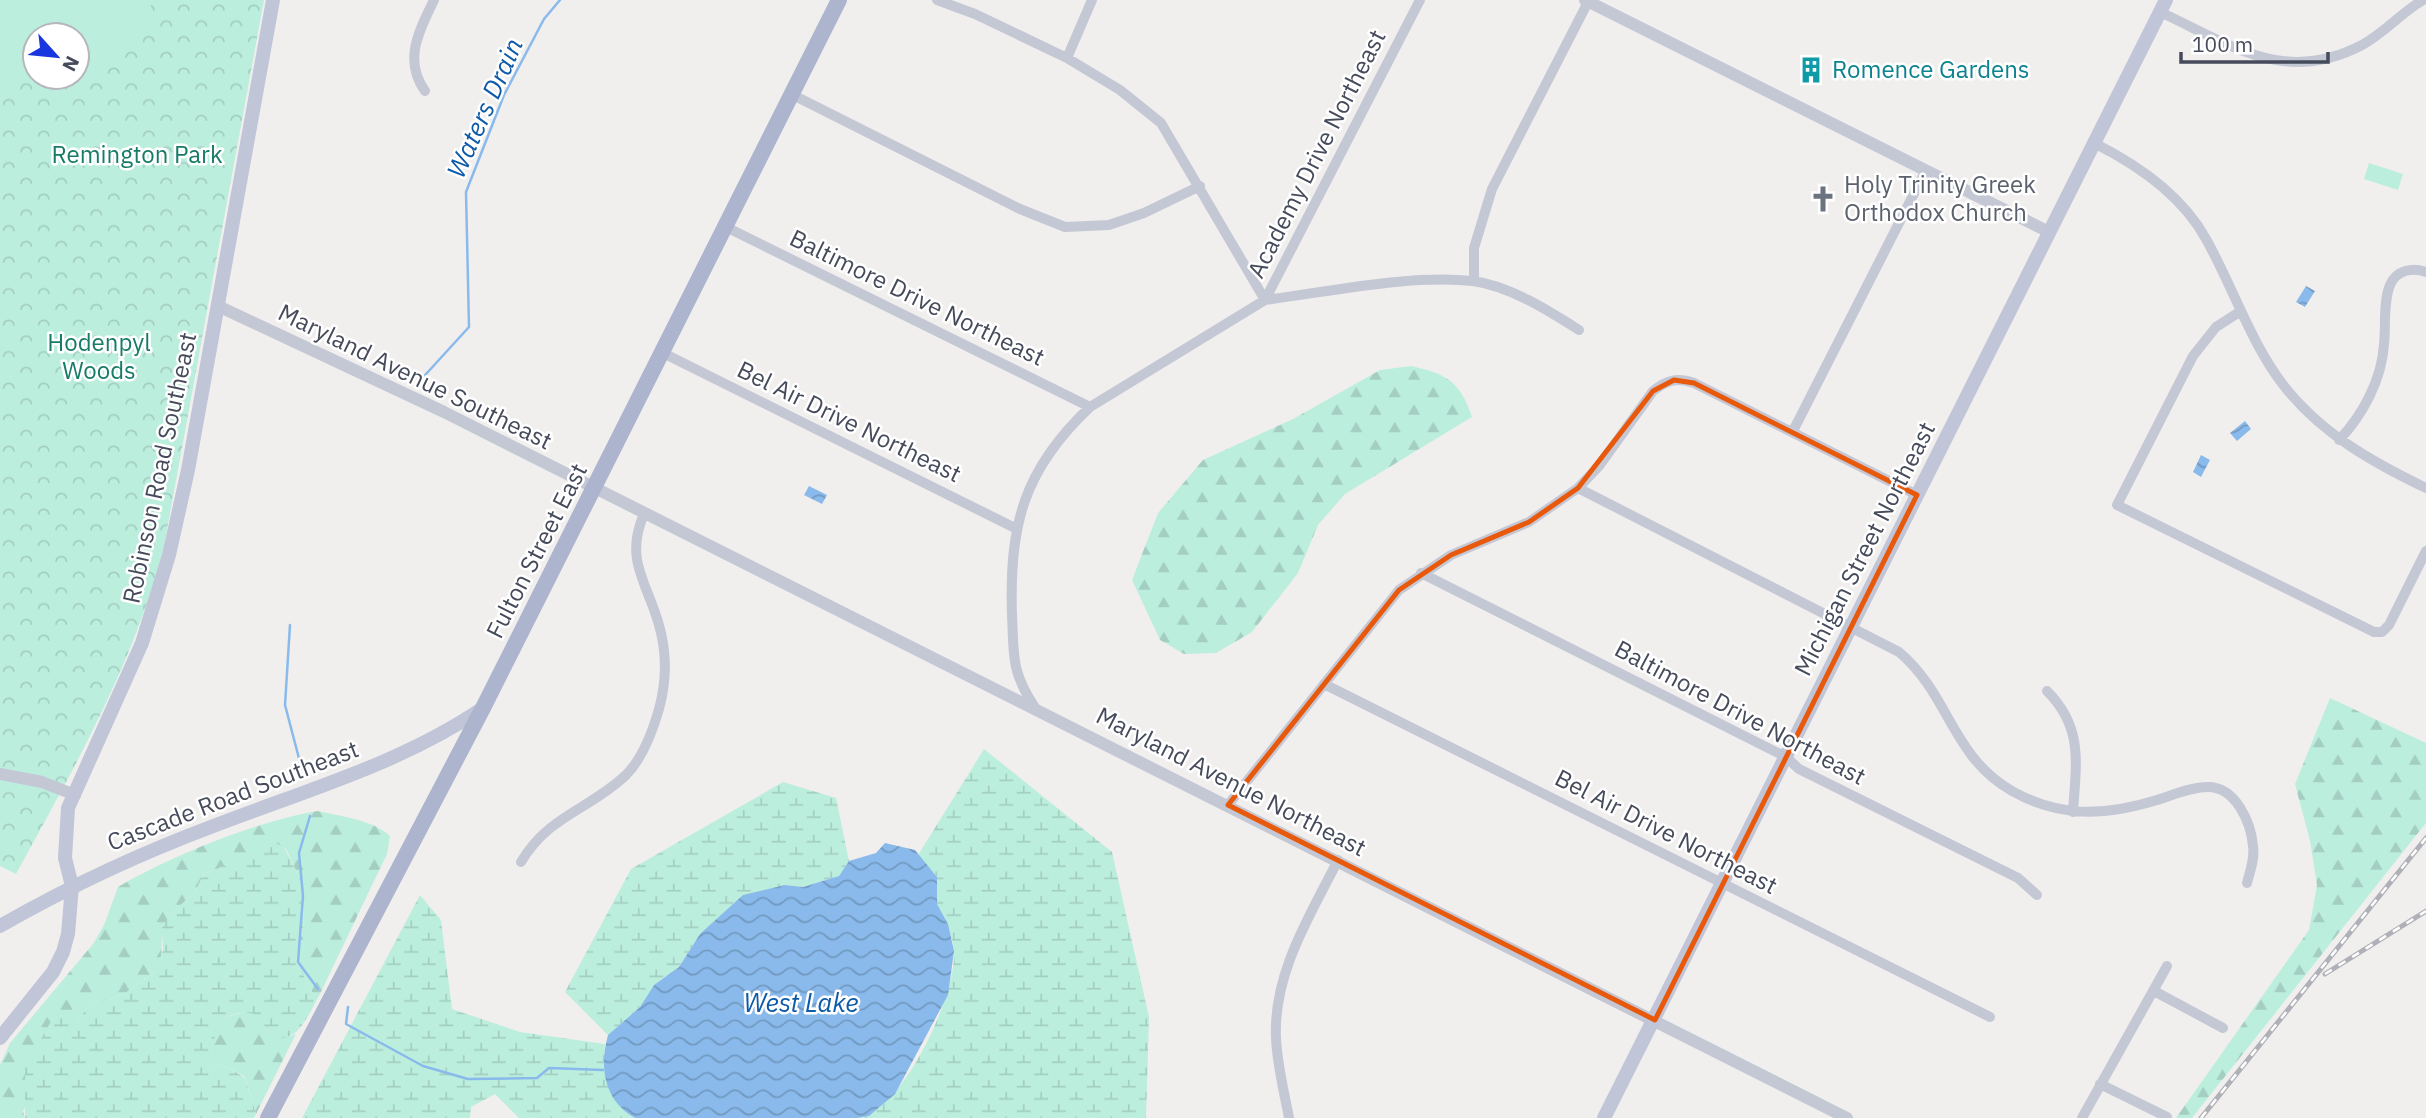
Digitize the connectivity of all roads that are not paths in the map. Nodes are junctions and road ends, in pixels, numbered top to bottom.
1 (273, 0) edge
2 (434, 0) edge
3 (839, 0) edge
4 (937, 0) edge
5 (1093, 0) edge
6 (1420, 0) edge
7 (2423, 0) edge
8 (1586, 1) edge
9 (2163, 6) edge
10 (1067, 58) junction
11 (425, 91) dead end
12 (790, 94) junction
13 (2094, 144) junction
14 (1926, 170) junction
15 (1200, 186) junction
16 (726, 227) junction
17 (2049, 232) junction
18 (2426, 272) edge
19 (1474, 281) junction
20 (1265, 300) junction
21 (218, 306) junction
22 (2241, 311) junction
23 (1579, 330) dead end
24 (663, 353) junction
25 (1090, 407) junction
26 (1793, 431) junction
27 (2339, 440) junction
28 (1578, 488) junction
29 (2426, 488) edge
30 (593, 489) junction
31 (1917, 495) junction
32 (644, 514) junction
33 (1015, 528) junction
34 (2426, 551) edge
35 (1421, 573) junction
36 (1852, 627) junction
37 (1324, 684) junction
38 (2047, 691) dead end
39 (1034, 706) junction
40 (483, 708) junction
41 (1786, 757) junction
42 (0, 774) edge
43 (75, 795) junction
44 (1228, 805) junction
45 (2073, 812) junction
46 (1338, 860) junction
47 (521, 862) dead end
48 (2247, 883) dead end
49 (1723, 884) junction
50 (72, 886) junction
51 (2037, 894) dead end
52 (0, 926) edge
53 (2167, 966) dead end
54 (2154, 991) junction
55 (1990, 1017) dead end
56 (1655, 1020) junction
57 (2223, 1028) dead end
58 (0, 1038) edge
59 (2101, 1084) junction
60 (2167, 1117) edge
61 (268, 1118) edge
62 (1289, 1118) edge
63 (1604, 1118) edge
64 (1847, 1118) edge
65 (2082, 1118) edge

1 - 21 main road, Robinson Road Southeast
2 - 11 street
3 - 12 main road, Fulton Street East
4 - 10 street
5 - 10 street
6 - 20 street, Academy Drive Northeast
7 - 9 street
8 - 14 street
8 - 19 street
9 - 13 main road, Michigan Street Northeast
10 - 15 street
12 - 15 street
12 - 16 main road, Fulton Street East
13 - 17 main road, Michigan Street Northeast
13 - 22 street
14 - 17 street
14 - 26 street
15 - 20 street
16 - 24 main road, Fulton Street East
16 - 25 street, Baltimore Drive Northeast
17 - 31 main road, Michigan Street Northeast
18 - 27 street
19 - 20 street
19 - 23 street
20 - 25 street, Academy Drive Northeast
21 - 30 street, Maryland Avenue Southeast
21 - 43 main road, Robinson Road Southeast
22 - 27 street
22 - 34 street
24 - 30 main road, Fulton Street East
24 - 33 street, Bel Air Drive Northeast
25 - 33 street, Academy Drive Northeast
26 - 28 street
26 - 31 street
27 - 29 street
28 - 35 street
28 - 36 street
30 - 32 street, Maryland Avenue Northeast
30 - 40 main road, Fulton Street East
31 - 36 main road, Michigan Street Northeast
32 - 39 street, Maryland Avenue Northeast
32 - 47 street
33 - 39 street, Academy Drive Northeast
35 - 37 street
35 - 41 street, Baltimore Drive Northeast
36 - 41 main road, Michigan Street Northeast
36 - 45 street
37 - 44 street
37 - 49 street, Bel Air Drive Northeast
38 - 45 street
39 - 44 street, Maryland Avenue Northeast
40 - 50 main road, Cascade Road Southeast
40 - 61 main road, Fulton Street East
41 - 49 main road, Michigan Street Northeast
41 - 51 street, Baltimore Drive Northeast
42 - 43 street
43 - 50 main road, Robinson Road Southeast
44 - 46 street, Maryland Avenue Northeast
45 - 48 street
46 - 56 street, Maryland Avenue Northeast
46 - 62 street
49 - 55 street, Bel Air Drive Northeast
49 - 56 main road, Michigan Street Northeast
50 - 52 main road, Cascade Road Southeast
50 - 58 main road, Robinson Road Southeast
53 - 54 street
54 - 57 street
54 - 59 street
56 - 63 main road, Michigan Street Northeast
56 - 64 street, Maryland Avenue Northeast
59 - 60 street
59 - 65 street

